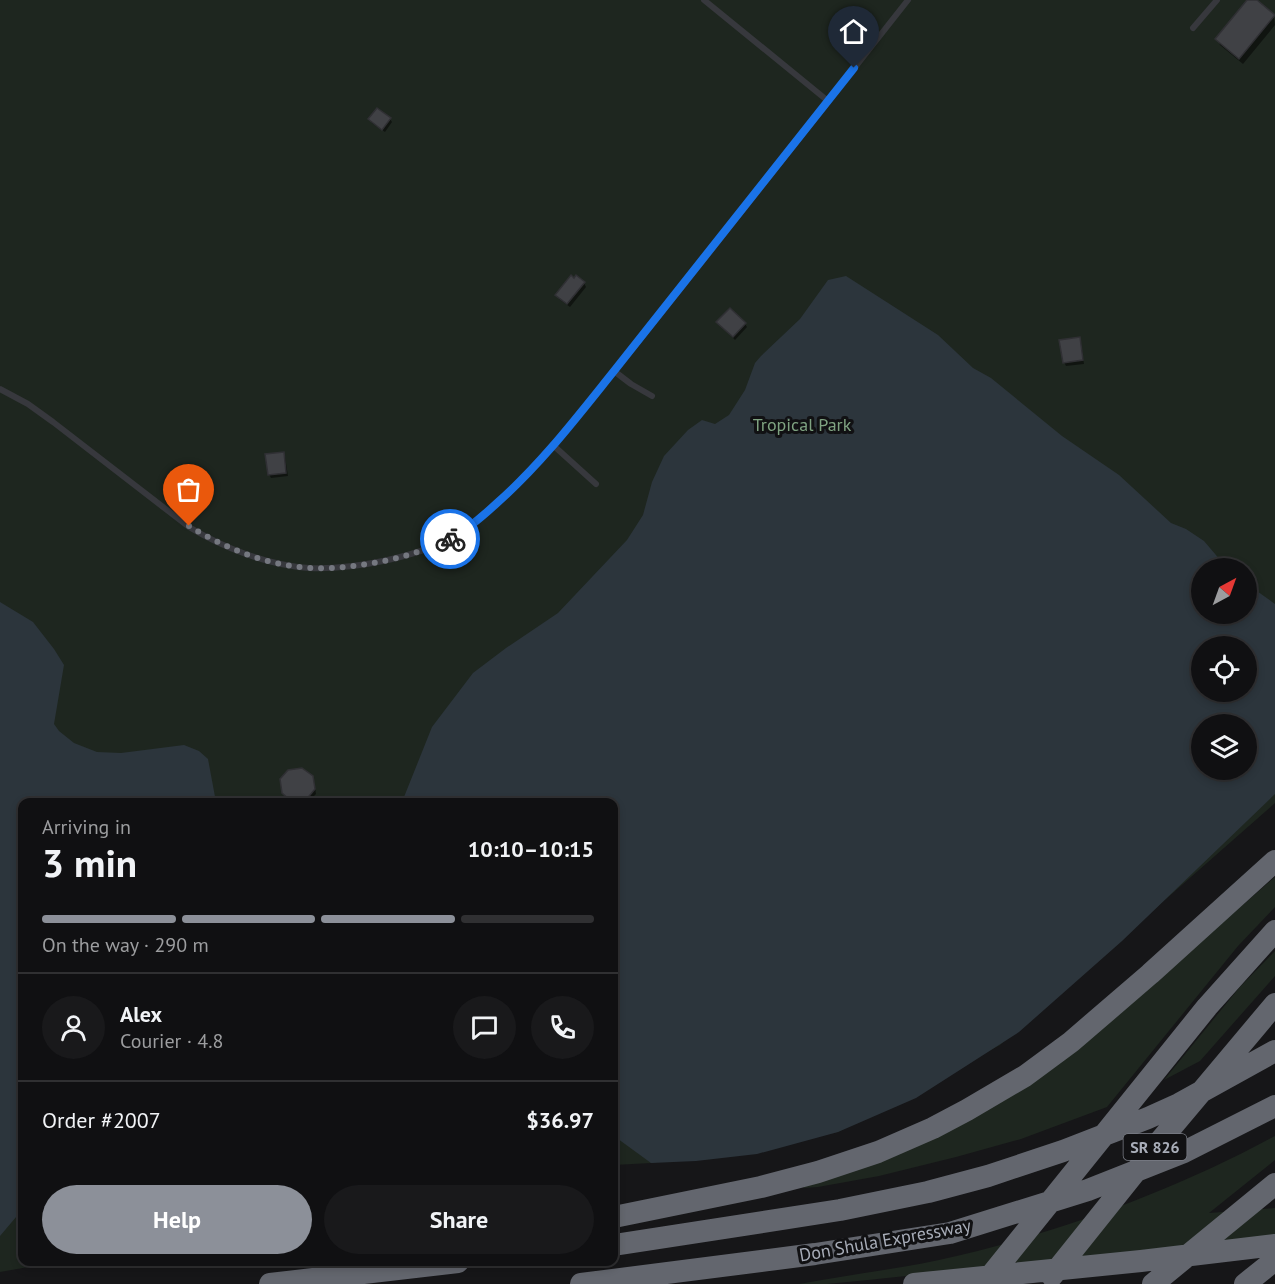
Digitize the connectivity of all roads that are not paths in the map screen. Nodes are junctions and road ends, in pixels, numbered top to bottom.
1 (704, 0) edge
2 (908, 0) edge
3 (1217, 0) edge
4 (1193, 28) dead end
5 (828, 101) junction
6 (614, 371) junction
7 (0, 389) edge
8 (652, 396) dead end
9 (554, 446) junction
10 (596, 484) dead end
11 (1275, 861) edge
12 (1275, 931) edge
13 (1272, 1008) edge
14 (1275, 1051) edge
15 (1275, 1106) edge
16 (1275, 1184) edge
17 (618, 1216) edge
18 (618, 1244) edge
19 (1275, 1245) edge
20 (1275, 1260) edge
21 (411, 1266) edge
22 (270, 1284) edge
23 (581, 1284) edge
24 (914, 1284) edge
25 (984, 1284) edge
26 (1045, 1284) edge
27 (1153, 1284) edge
28 (1245, 1284) edge

1 - 5 lane
2 - 5 lane
3 - 4 lane
5 - 6 lane
6 - 8 lane
6 - 9 lane
7 - 9 lane
9 - 10 lane
11 - 17 highway
12 - 25 highway
13 - 26 highway, SR 826
14 - 18 highway, Don Shula Expressway
15 - 23 highway, Don Shula Expressway
16 - 27 highway
19 - 24 highway
20 - 28 highway
21 - 22 highway

